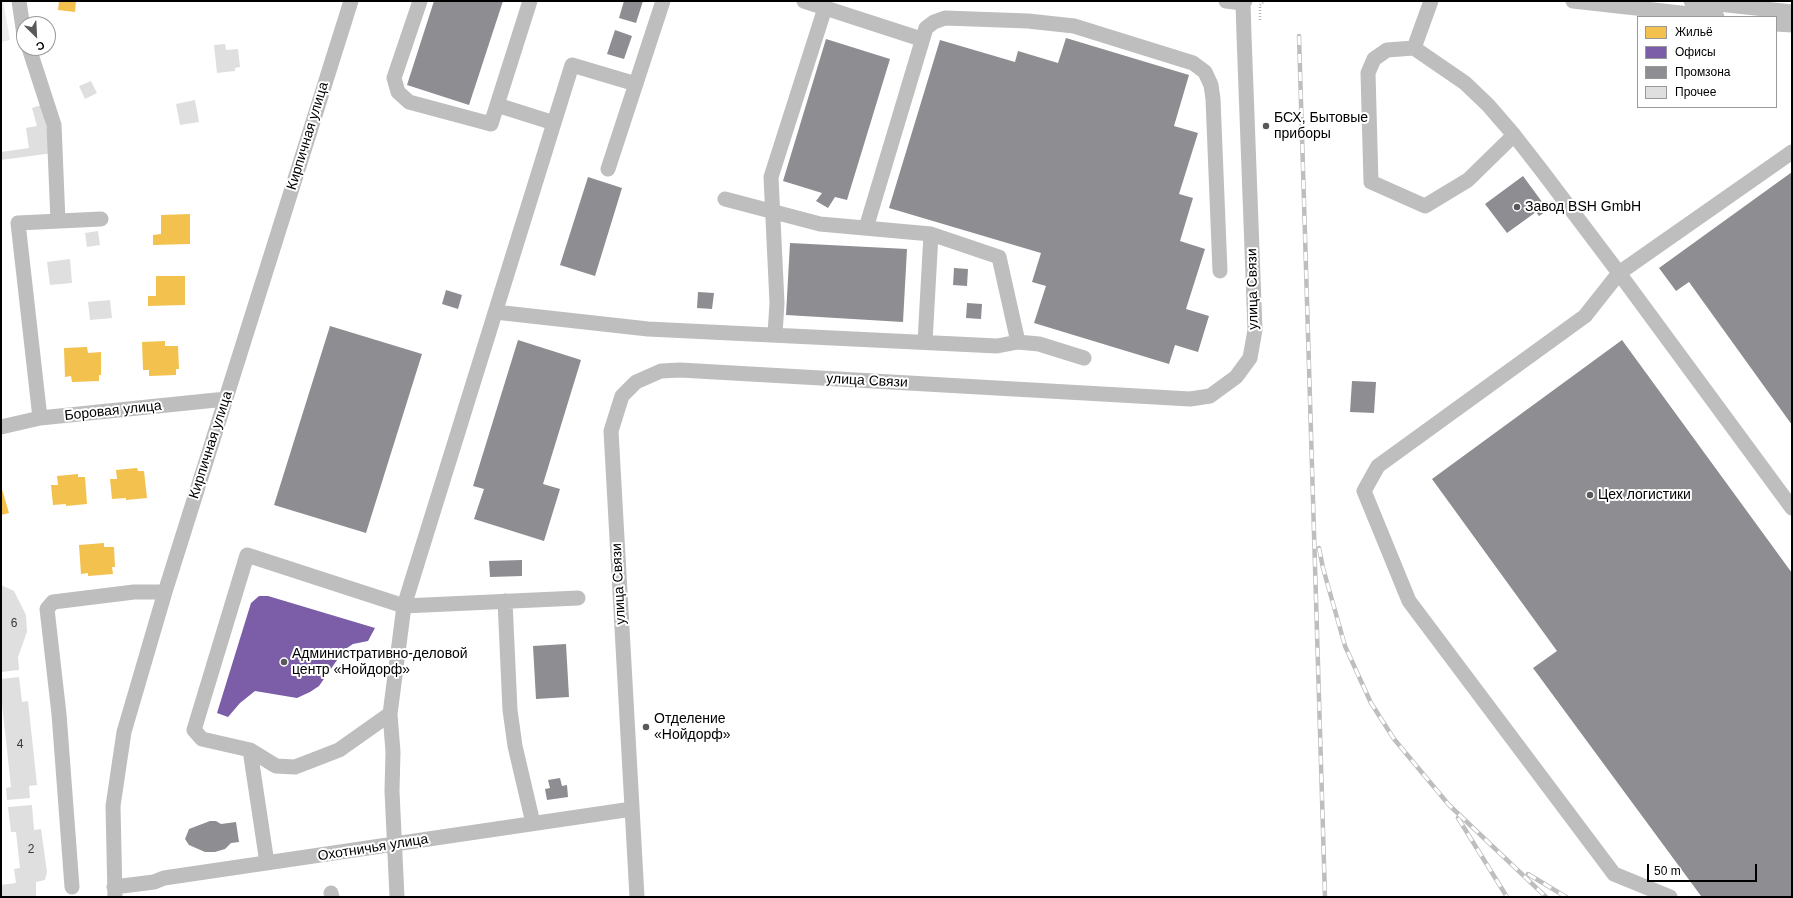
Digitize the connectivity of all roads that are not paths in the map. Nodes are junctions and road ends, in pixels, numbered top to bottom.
1 (19, 1) edge
2 (351, 1) edge
3 (420, 1) edge
4 (530, 1) edge
5 (663, 1) edge
6 (804, 1) edge
7 (1226, 1) edge
8 (1431, 1) edge
9 (1573, 1) edge
10 (1691, 1) edge
11 (1244, 2) edge
12 (825, 8) junction
13 (1792, 12) edge
14 (21, 16) edge
15 (1708, 16) edge
16 (1777, 24) edge
17 (1792, 25) edge
18 (921, 39) junction
19 (1414, 48) junction
20 (31, 56) edge
21 (636, 84) junction
22 (497, 105) junction
23 (554, 123) junction
24 (1514, 135) junction
25 (1792, 152) edge
26 (608, 169) dead end
27 (726, 199) dead end
28 (772, 211) junction
29 (101, 219) dead end
30 (58, 221) junction
31 (866, 228) junction
32 (931, 234) junction
33 (1220, 271) dead end
34 (1620, 273) junction
35 (495, 312) junction
36 (775, 334) junction
37 (924, 342) junction
38 (1018, 342) junction
39 (1084, 358) dead end
40 (226, 399) junction
41 (40, 418) junction
42 (1, 427) edge
43 (1792, 508) edge
44 (164, 592) junction
45 (578, 598) dead end
46 (504, 601) junction
47 (404, 606) junction
48 (390, 714) junction
49 (250, 750) junction
50 (632, 809) junction
51 (533, 823) junction
52 (394, 845) junction
53 (267, 863) junction
54 (72, 887) dead end
55 (114, 892) edge
56 (397, 897) edge
57 (637, 897) edge
58 (1670, 897) edge

1 - 14 street
2 - 40 street, Кирпичная улица
3 - 22 street
4 - 22 street
5 - 21 street
6 - 12 street
7 - 11 street
8 - 19 street
9 - 15 street
10 - 13 street
11 - 50 street, улица Связи
12 - 18 street
12 - 28 street
16 - 17 street
18 - 31 street
18 - 33 street
19 - 24 street
19 - 24 street
20 - 30 street
21 - 23 street
21 - 26 street
22 - 23 street
23 - 35 street
24 - 34 street
25 - 34 street
27 - 28 street
28 - 31 street
28 - 36 street
29 - 30 street
30 - 41 street
31 - 32 street
32 - 37 street
32 - 38 street
34 - 43 street
34 - 58 street
35 - 36 street
35 - 47 street
36 - 37 street
37 - 38 street
38 - 39 street
40 - 41 street, Боровая улица
40 - 44 street, Кирпичная улица
41 - 42 street, Боровая улица
44 - 54 street
44 - 55 street, Кирпичная улица
45 - 46 street
46 - 47 street
46 - 51 street
47 - 48 street
47 - 49 street
48 - 49 street
48 - 52 street
49 - 53 street
50 - 51 street, Охотничья улица
50 - 57 street, улица Связи
51 - 52 street, Охотничья улица
52 - 53 street, Охотничья улица
52 - 56 street
53 - 55 street, Охотничья улица

